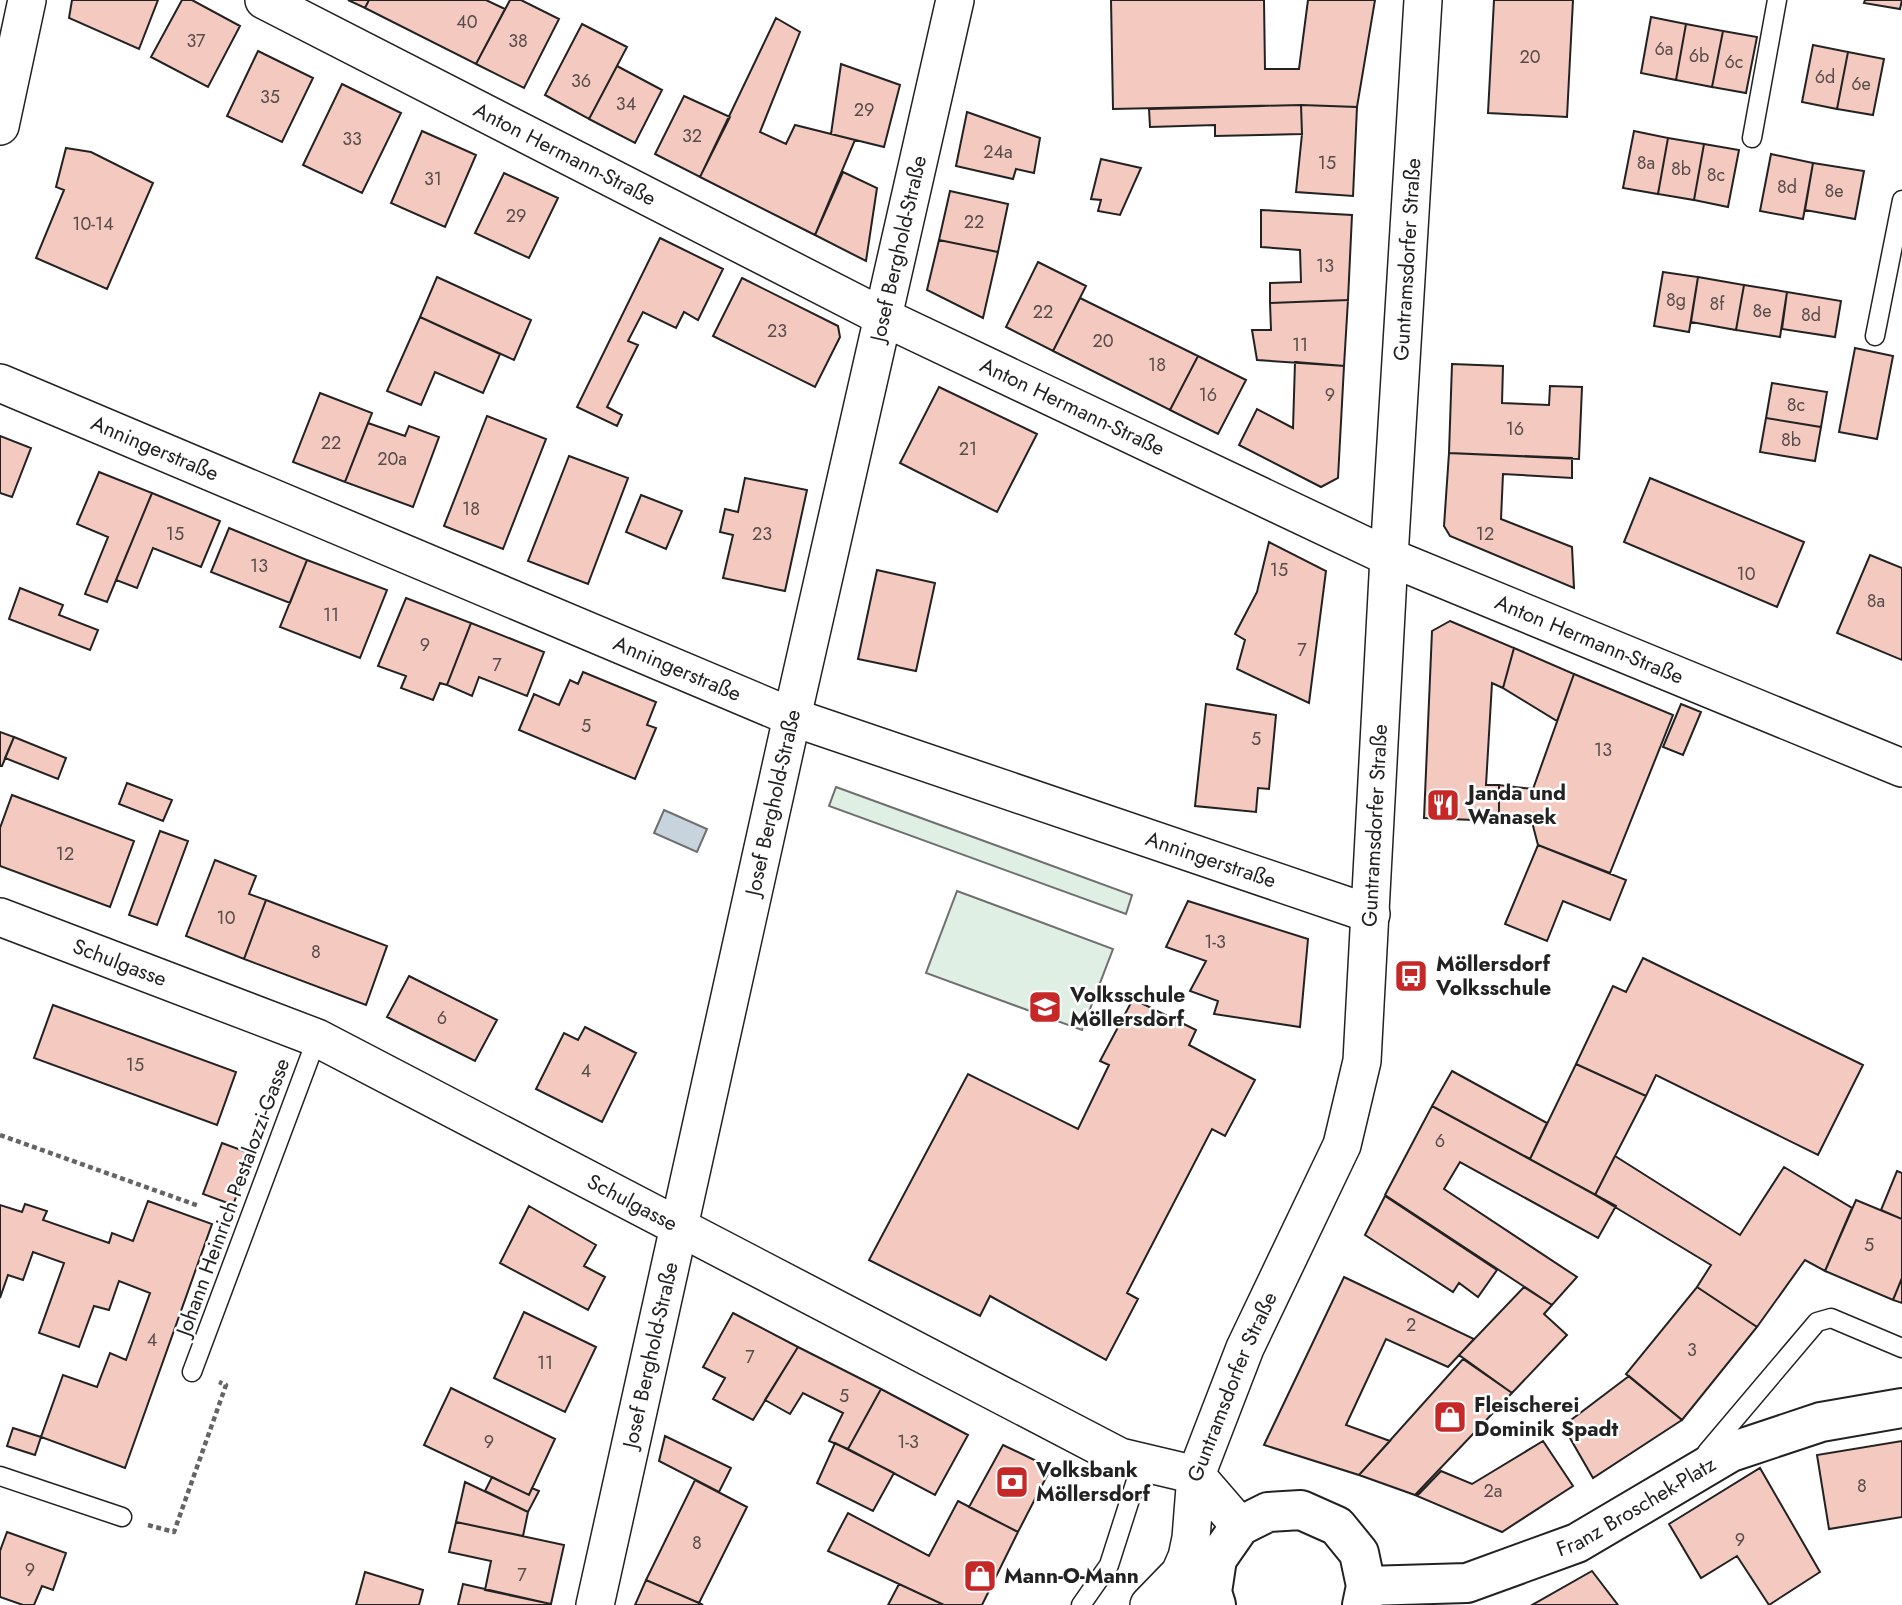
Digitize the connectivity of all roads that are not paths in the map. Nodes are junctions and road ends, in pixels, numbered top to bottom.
1 (27, 0) edge
2 (264, 0) edge
3 (955, 0) edge
4 (1423, 0) edge
5 (1777, 0) edge
6 (0, 126) edge
7 (1752, 138) dead end
8 (1902, 200) edge
9 (881, 316) junction
10 (1875, 336) dead end
11 (0, 383) edge
12 (1389, 557) junction
13 (792, 716) junction
14 (1902, 768) edge
15 (1371, 914) junction
16 (0, 917) edge
17 (317, 1038) junction
18 (680, 1226) junction
19 (1902, 1348) edge
20 (192, 1372) road end
21 (1902, 1408) edge
22 (1142, 1462) junction
23 (1196, 1475) junction
24 (0, 1476) edge
25 (1683, 1480) junction
26 (122, 1517) road end
27 (1240, 1526) junction
28 (1364, 1595) edge
29 (1214, 1599) edge
30 (596, 1605) edge
31 (1082, 1605) edge
32 (1149, 1605) edge
33 (1169, 1605) edge

1 - 6 street
2 - 9 street, Anton Hermann-Straße
3 - 9 street, Josef Berghold-Straße
4 - 12 street, Guntramsdorfer Straße
5 - 7 lane
8 - 10 lane
9 - 12 street, Anton Hermann-Straße
9 - 13 street, Josef Berghold-Straße
11 - 13 street, Anningerstraße
12 - 14 street, Anton Hermann-Straße
12 - 15 street, Guntramsdorfer Straße
13 - 15 street, Anningerstraße
13 - 18 street, Josef Berghold-Straße
15 - 23 street, Guntramsdorfer Straße
16 - 17 street, Schulgasse
17 - 18 street, Schulgasse
17 - 20 lane, Johann Heinrich Pestalozzi-Gasse
18 - 22 street, Schulgasse
18 - 30 street, Josef Berghold-Straße
19 - 25 lane
21 - 25 street, Franz Broschek-Platz
22 - 23 street, Schulgasse
22 - 31 lane
23 - 27 street
23 - 32 street, Guntramsdorfer Straße
24 - 26 lane
25 - 28 street, Franz Broschek-Platz
27 - 28 street, Franz Broschek-Platz
27 - 29 street
29 - 33 street

